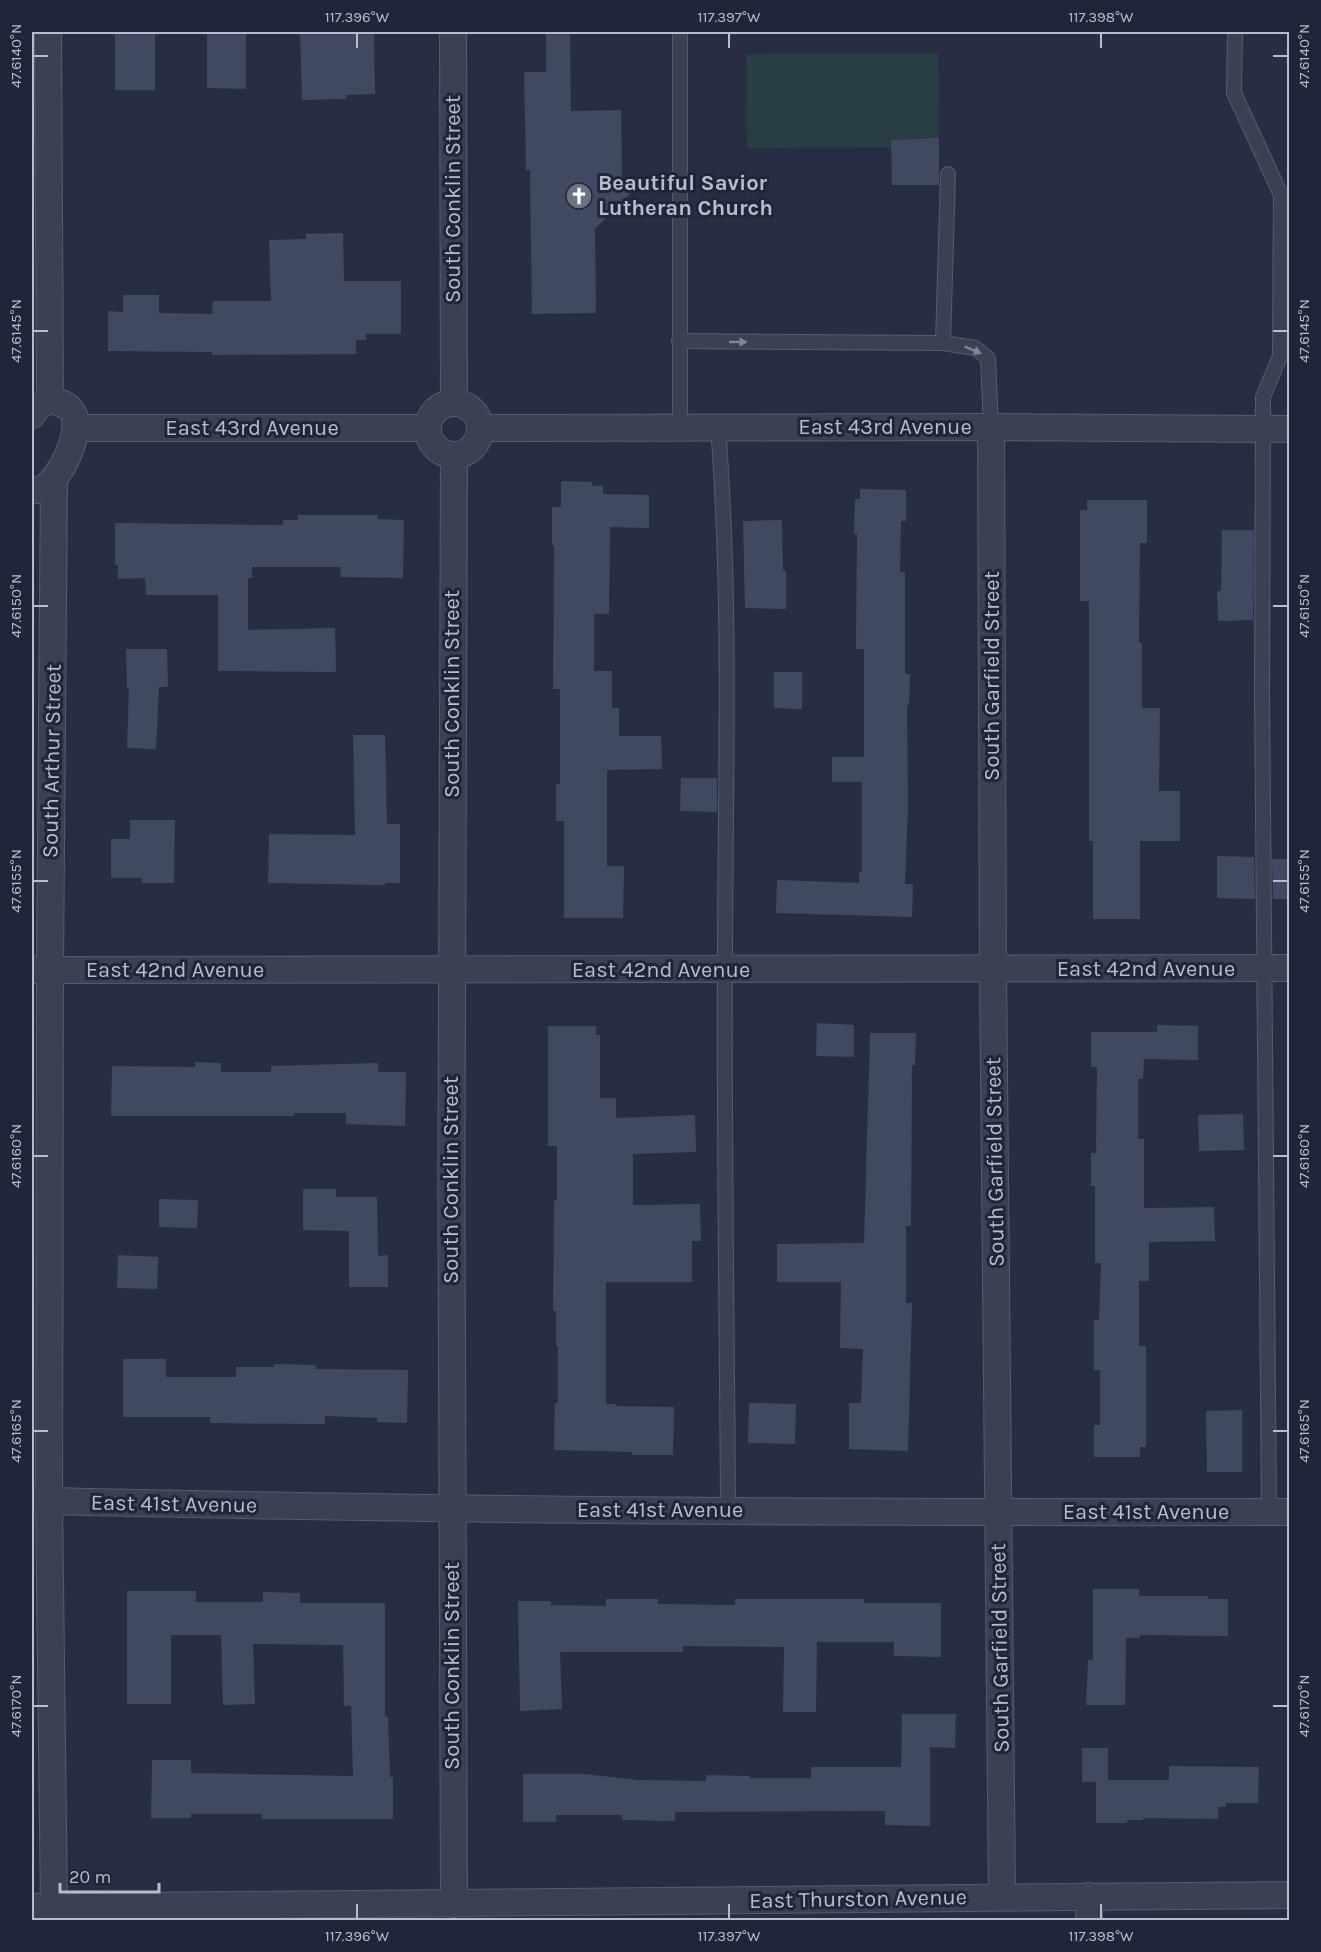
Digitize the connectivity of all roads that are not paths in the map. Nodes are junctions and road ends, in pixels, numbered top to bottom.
1 (48, 32) edge
2 (453, 32) edge
3 (680, 32) edge
4 (1235, 32) edge
5 (948, 174) dead end
6 (1285, 193) edge
7 (40, 289) edge
8 (679, 341) junction
9 (943, 343) junction
10 (454, 403) junction
11 (41, 408) edge
12 (680, 427) junction
13 (718, 427) junction
14 (991, 427) junction
15 (76, 428) junction
16 (428, 428) junction
17 (481, 428) junction
18 (1263, 429) junction
19 (1290, 429) edge
20 (454, 456) junction
21 (54, 478) junction
22 (32, 490) edge
23 (1264, 968) junction
24 (1290, 969) edge
25 (41, 970) edge
26 (451, 970) junction
27 (725, 970) junction
28 (993, 970) junction
29 (40, 1500) edge
30 (451, 1508) junction
31 (728, 1510) junction
32 (998, 1512) junction
33 (1279, 1512) edge
34 (1290, 1895) edge
35 (1002, 1897) junction
36 (453, 1904) junction
37 (43, 1908) edge
38 (1089, 1908) edge
39 (99, 1914) edge

1 - 7 street
2 - 10 street, South Conklin Street
3 - 8 lane
4 - 6 lane
5 - 9 lane
6 - 18 lane
7 - 11 street
8 -> 9 lane
8 - 12 lane
9 -> 14 lane
10 - 16 street
10 - 17 street
11 - 15 street
12 - 13 street, East 43rd Avenue
12 - 17 street, East 43rd Avenue
13 - 14 street, East 43rd Avenue
13 - 27 lane
14 - 18 street, East 43rd Avenue
14 - 28 street, South Garfield Street
15 - 16 street, East 43rd Avenue
15 - 21 street
16 - 20 street
17 - 20 street
18 - 19 street, East 43rd Avenue
18 - 23 lane
20 - 26 street, South Conklin Street
21 - 22 street
21 - 25 street, South Arthur Street
23 - 24 street, East 42nd Avenue
23 - 28 street, East 42nd Avenue
23 - 33 lane
25 - 26 street, East 42nd Avenue
25 - 29 street, South Arthur Street
26 - 27 street, East 42nd Avenue
26 - 30 street, South Conklin Street
27 - 28 street, East 42nd Avenue
27 - 31 lane
28 - 32 street, South Garfield Street
29 - 30 street, East 41st Avenue
29 - 37 street, South Arthur Street
30 - 31 street, East 41st Avenue
30 - 36 street, South Conklin Street
31 - 32 street, East 41st Avenue
32 - 33 street, East 41st Avenue
32 - 35 street, South Garfield Street
34 - 38 street, East Thurston Avenue
35 - 36 street, East Thurston Avenue
35 - 38 street, East Thurston Avenue
36 - 39 street, East Thurston Avenue
37 - 39 street, East Thurston Avenue

